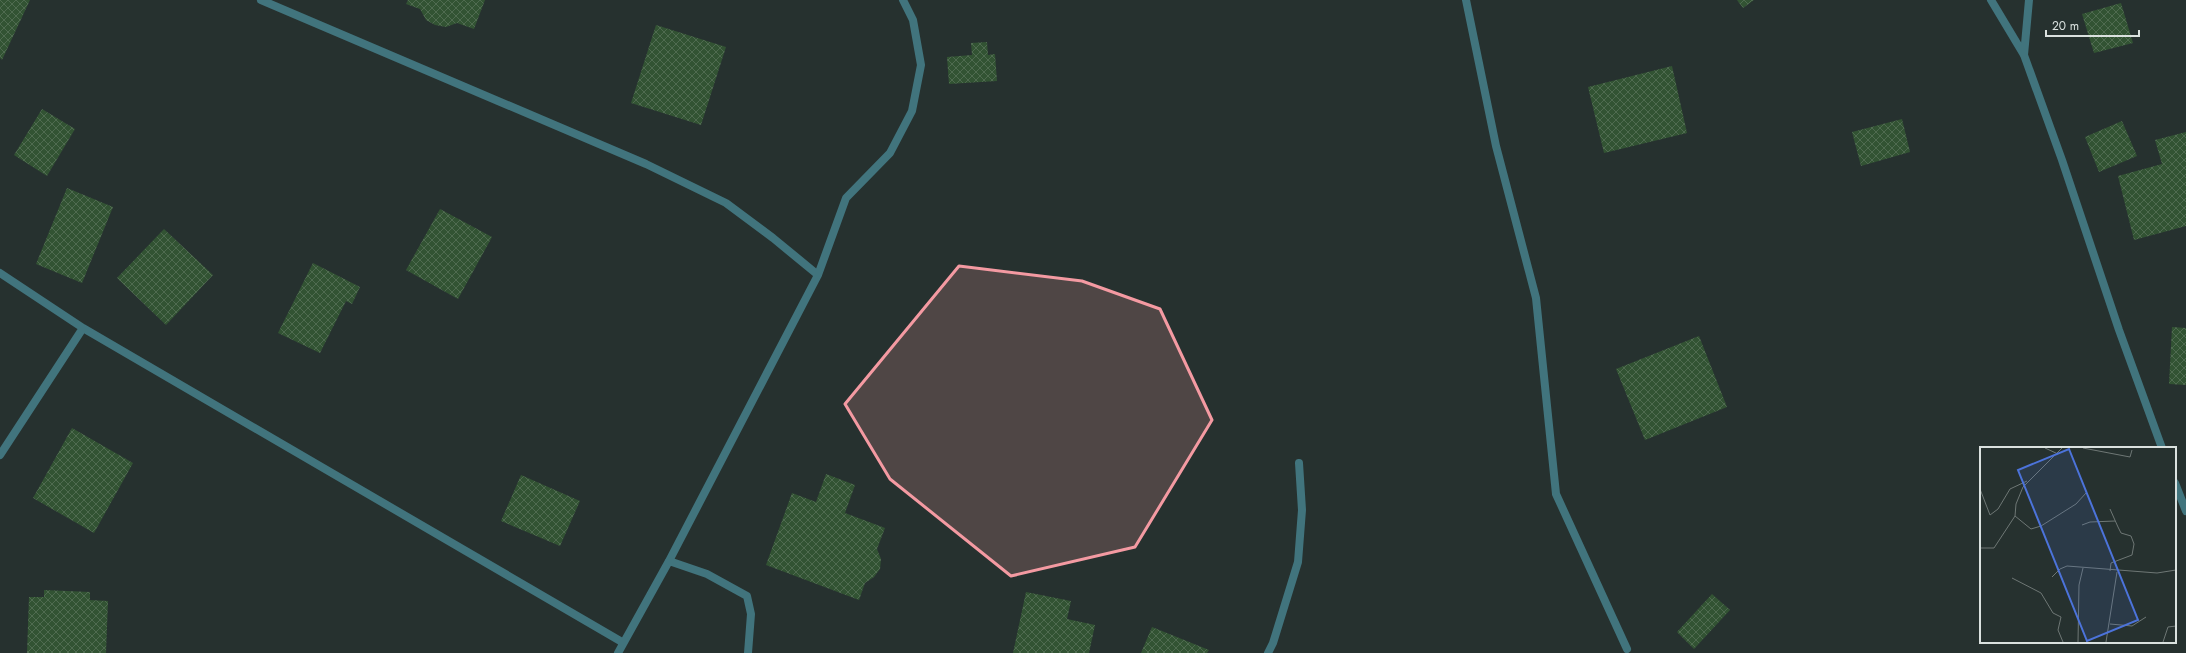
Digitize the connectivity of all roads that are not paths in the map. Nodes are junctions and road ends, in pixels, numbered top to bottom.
1 (261, 0) edge
2 (903, 0) edge
3 (1466, 0) edge
4 (1991, 0) edge
5 (2029, 0) edge
6 (2024, 55) junction
7 (0, 273) edge
8 (818, 275) junction
9 (83, 328) junction
10 (2162, 447) edge
11 (0, 455) edge
12 (1299, 463) dead end
13 (2176, 485) edge
14 (2186, 510) edge
15 (669, 561) junction
16 (622, 642) junction
17 (1627, 649) dead end
18 (618, 653) edge
19 (748, 653) edge
20 (1268, 653) edge

1 - 8 street
2 - 8 street
3 - 17 street
4 - 6 street
5 - 6 street
6 - 10 street
7 - 9 street
8 - 15 street
9 - 11 street
9 - 16 street
12 - 20 street
13 - 14 street
15 - 16 street
15 - 19 street
16 - 18 street

